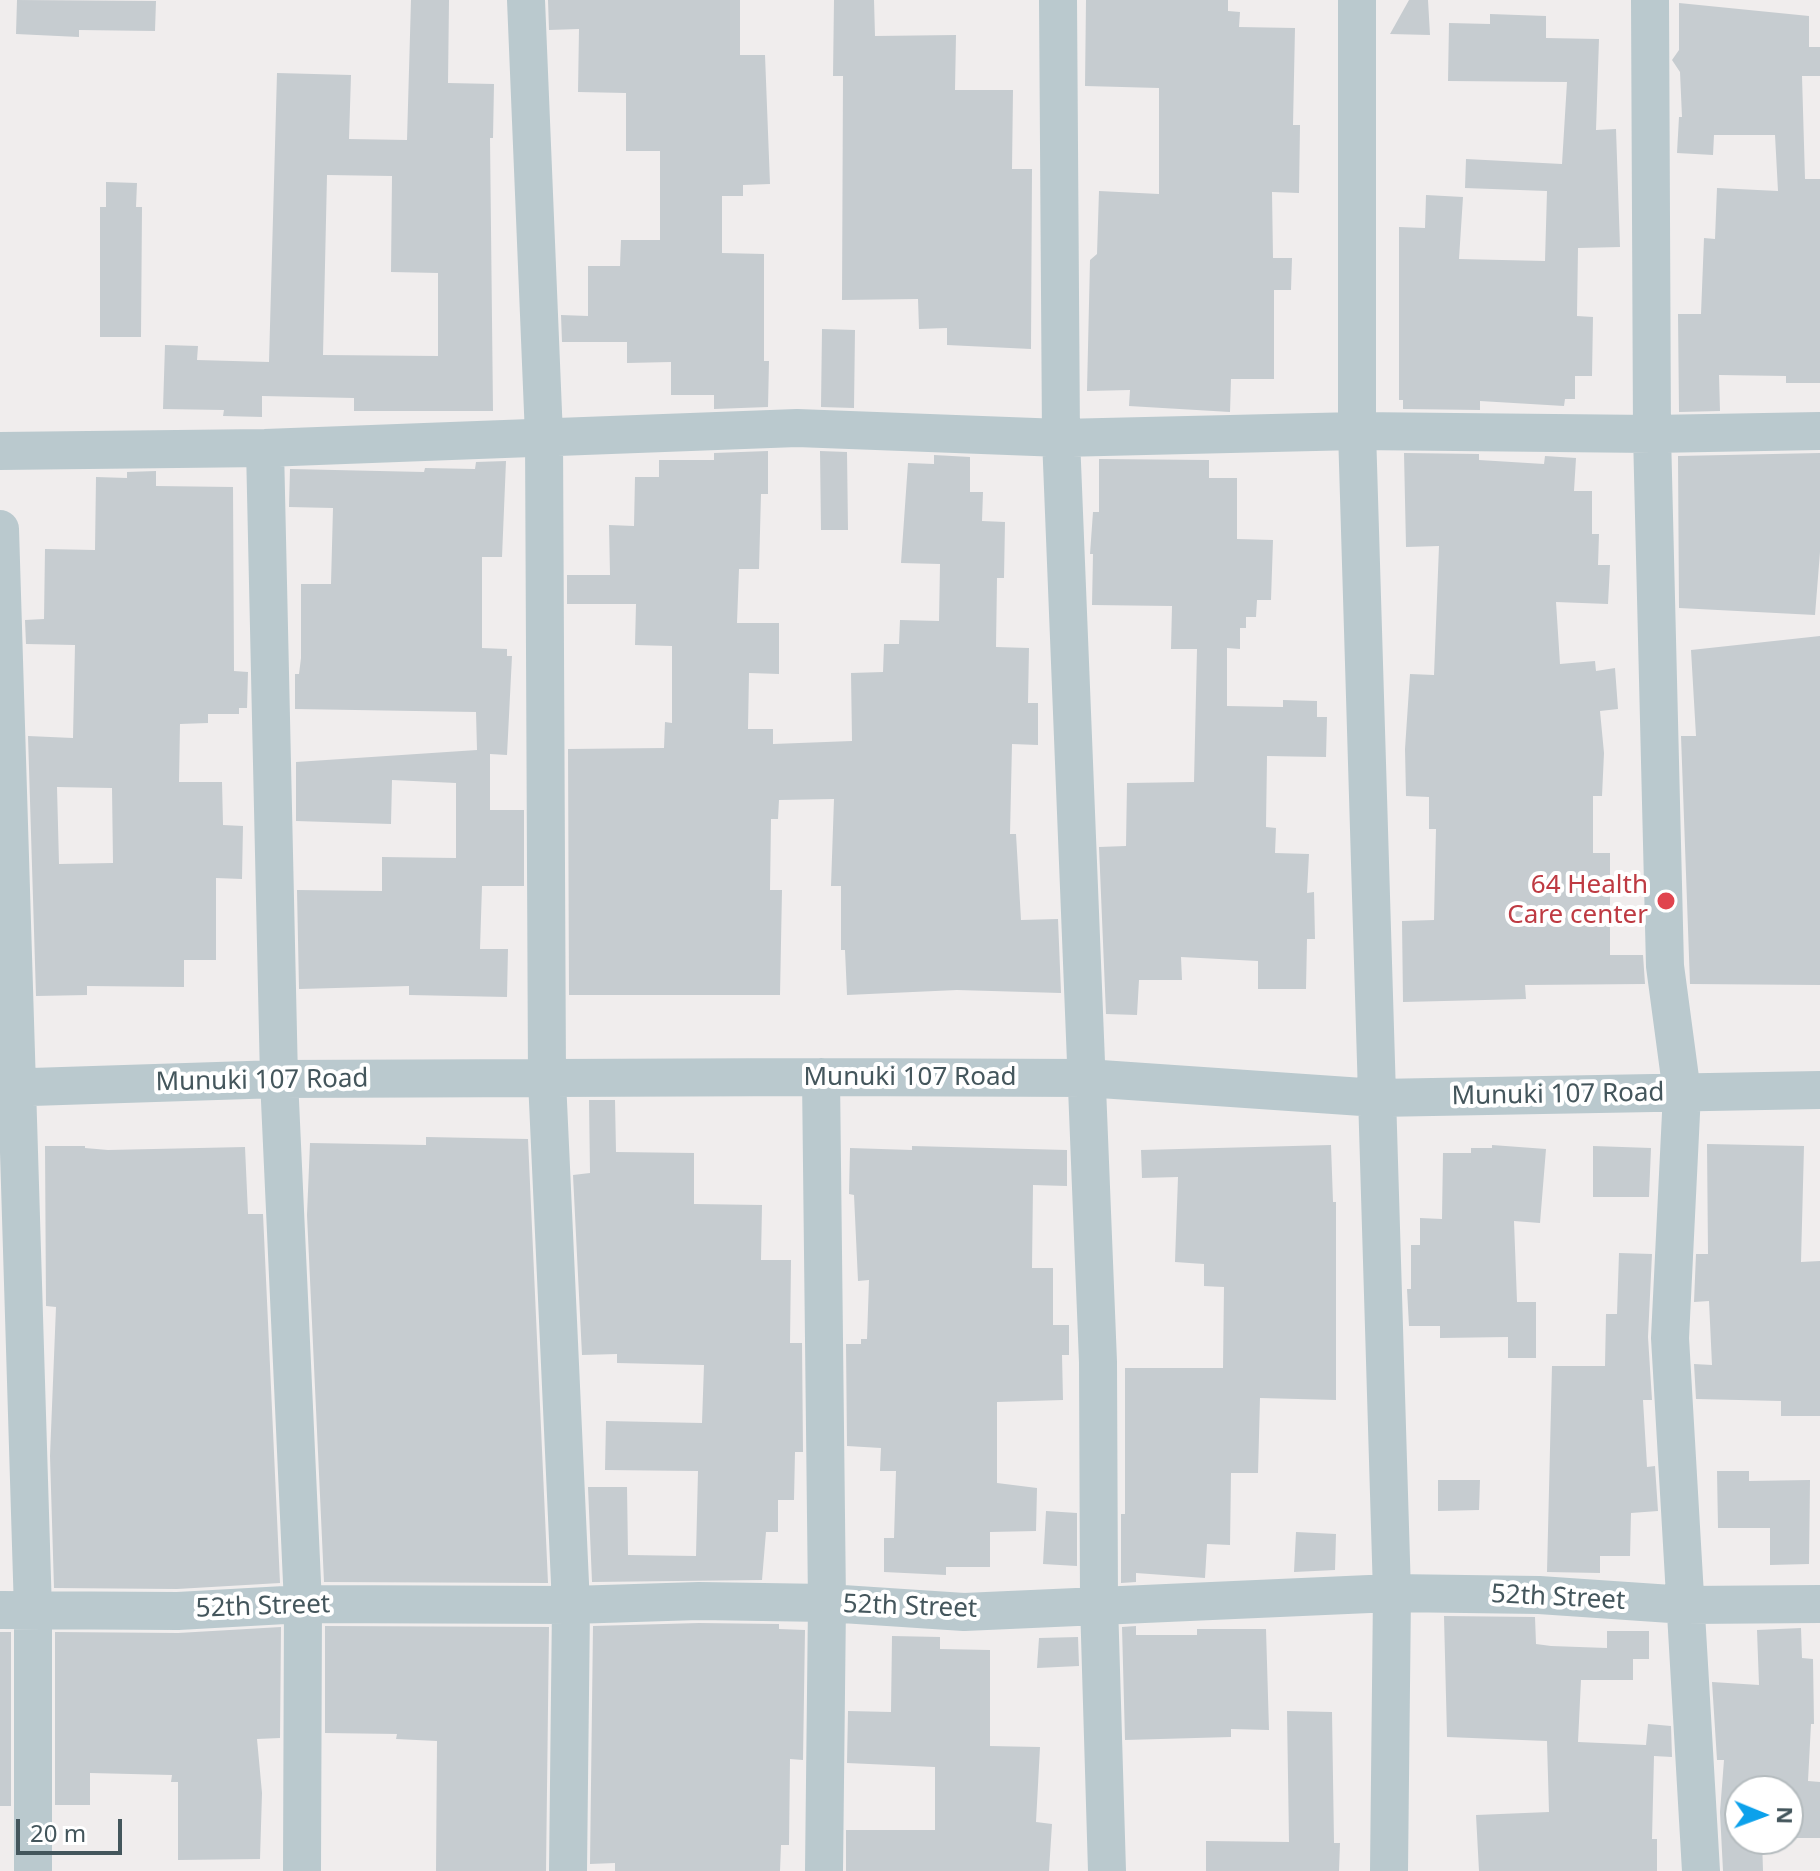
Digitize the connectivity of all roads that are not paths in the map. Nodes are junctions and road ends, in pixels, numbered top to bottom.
1 (526, 0) edge
2 (1058, 0) edge
3 (1357, 0) edge
4 (1650, 0) edge
5 (1357, 431) junction
6 (1820, 431) edge
7 (1652, 434) junction
8 (544, 436) junction
9 (1061, 438) junction
10 (265, 448) junction
11 (0, 451) edge
12 (0, 529) edge
13 (821, 1077) junction
14 (1086, 1078) junction
15 (279, 1079) junction
16 (547, 1080) junction
17 (8, 1088) edge
18 (1820, 1090) edge
19 (1682, 1093) junction
20 (1377, 1098) junction
21 (1392, 1593) junction
22 (827, 1603) junction
23 (1099, 1603) junction
24 (303, 1604) junction
25 (1820, 1604) edge
26 (571, 1605) junction
27 (1686, 1605) junction
28 (16, 1611) edge
29 (33, 1871) edge
30 (302, 1871) edge
31 (568, 1871) edge
32 (824, 1871) edge
33 (1107, 1871) edge
34 (1389, 1871) edge
35 (1701, 1871) edge

1 - 8 street
2 - 9 street
3 - 5 street
4 - 7 street
5 - 7 street
5 - 9 street
5 - 20 street
6 - 7 street
7 - 19 street
8 - 9 street
8 - 10 street
8 - 16 street
9 - 14 street
10 - 11 street
10 - 15 street
12 - 17 street
13 - 14 street, Munuki 107 Road
13 - 16 street, Munuki 107 Road
13 - 22 street
14 - 20 street, Munuki 107 Road
14 - 23 street
15 - 16 street, Munuki 107 Road
15 - 17 street, Munuki 107 Road
15 - 24 street
16 - 26 street
17 - 28 street
18 - 19 street, Munuki 107 Road
19 - 20 street, Munuki 107 Road
19 - 27 street
20 - 21 street
21 - 23 street, 52th Street
21 - 27 street, 52th Street
21 - 34 street
22 - 23 street, 52th Street
22 - 26 street, 52th Street
22 - 32 street
23 - 33 street
24 - 26 street, 52th Street
24 - 28 street, 52th Street
24 - 30 street
25 - 27 street, 52th Street
26 - 31 street
27 - 35 street
28 - 29 street

